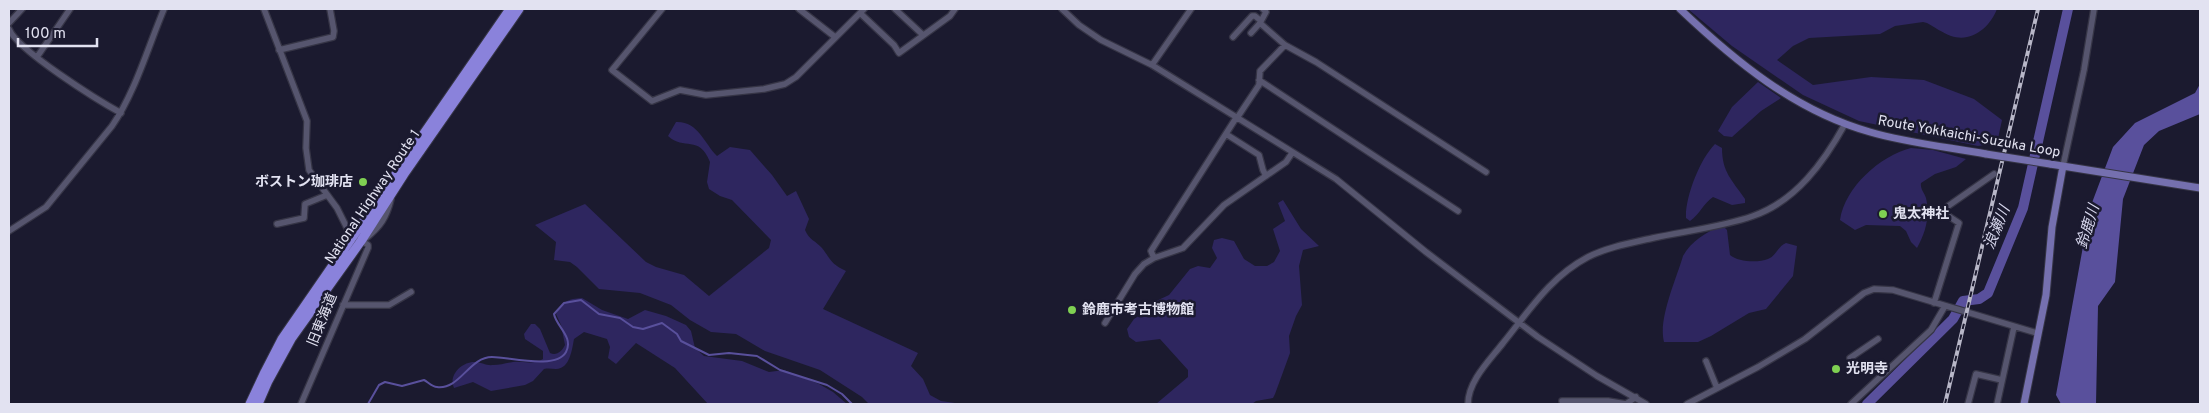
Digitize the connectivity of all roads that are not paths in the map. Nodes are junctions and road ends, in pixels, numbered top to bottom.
1 (22, 9) edge
2 (70, 9) edge
3 (164, 9) edge
4 (264, 9) edge
5 (330, 9) edge
6 (510, 9) edge
7 (519, 9) edge
8 (662, 9) edge
9 (799, 9) edge
10 (895, 9) edge
11 (955, 9) edge
12 (1191, 9) edge
13 (1263, 9) edge
14 (1680, 9) edge
15 (2094, 9) edge
16 (1067, 10) edge
17 (862, 11) edge
18 (1260, 22) junction
19 (9, 23) edge
20 (9, 29) edge
21 (1252, 33) dead end
22 (923, 35) junction
23 (835, 37) junction
24 (1233, 37) dead end
25 (1285, 45) junction
26 (279, 50) junction
27 (37, 57) junction
28 (1152, 65) junction
29 (472, 71) junction
30 (1259, 80) junction
31 (457, 92) junction
32 (121, 114) junction
33 (1236, 118) junction
34 (1844, 124) junction
35 (1226, 134) junction
36 (1292, 153) junction
37 (2062, 166) junction
38 (1486, 172) dead end
39 (1994, 174) dead end
40 (1266, 176) junction
41 (2200, 188) edge
42 (327, 194) junction
43 (392, 194) junction
44 (1458, 210) dead end
45 (278, 224) dead end
46 (9, 231) edge
47 (361, 241) junction
48 (1154, 258) junction
49 (411, 292) dead end
50 (1934, 303) junction
51 (343, 305) junction
52 (1945, 306) junction
53 (1520, 322) junction
54 (1105, 323) dead end
55 (2014, 327) junction
56 (2037, 333) junction
57 (1878, 339) dead end
58 (1850, 358) dead end
59 (275, 359) junction
60 (1706, 361) dead end
61 (2002, 380) junction
62 (1717, 388) junction
63 (1636, 397) junction
64 (1562, 401) dead end
65 (250, 404) edge
66 (258, 404) edge
67 (302, 404) edge
68 (1468, 404) edge
69 (1646, 404) edge
70 (1686, 404) edge
71 (1851, 404) edge
72 (1968, 404) edge
73 (1997, 404) edge
74 (2024, 404) edge

1 - 19 street
2 - 27 street
3 - 32 street
4 - 26 street
5 - 26 street
6 - 29 highway, National Highway Route 1
7 - 29 highway, National Highway Route 1
8 - 23 street
9 - 23 street
10 - 22 street
11 - 22 street
12 - 28 street
13 - 18 street
14 - 34 main road, Route Yokkaichi-Suzuka Loop
15 - 37 street
16 - 28 street
17 - 22 street
17 - 23 street
18 - 21 street
18 - 24 street
18 - 25 street
20 - 27 street
25 - 30 street
25 - 38 street
26 - 42 street
27 - 32 street
28 - 33 street
29 - 31 highway, National Highway Route 1
30 - 33 street
30 - 44 street
31 - 43 highway, National Highway Route 1
31 - 47 highway, National Highway Route 1
32 - 46 street
33 - 35 street
33 - 36 street
34 - 37 main road, Route Yokkaichi-Suzuka Loop, bridge
34 - 53 street
35 - 40 street
35 - 48 street
36 - 40 street
36 - 53 street
37 - 41 main road, Route Yokkaichi-Suzuka Loop
37 - 56 main road
39 - 50 street
40 - 48 street
42 - 45 street
42 - 47 street
43 - 47 highway, National Highway Route 1
43 - 47 street
47 - 51 street, 旧東海道
47 - 59 highway, National Highway Route 1
48 - 54 street
49 - 51 street
50 - 52 street
50 - 62 street
51 - 67 street, 旧東海道
52 - 55 street
52 - 71 street
53 - 63 street
53 - 68 street
55 - 56 street
55 - 61 street
56 - 74 main road
57 - 58 street
59 - 65 highway, National Highway Route 1
59 - 66 highway, National Highway Route 1
60 - 62 street
61 - 72 street
61 - 73 street
62 - 70 street
63 - 64 street
63 - 69 street

